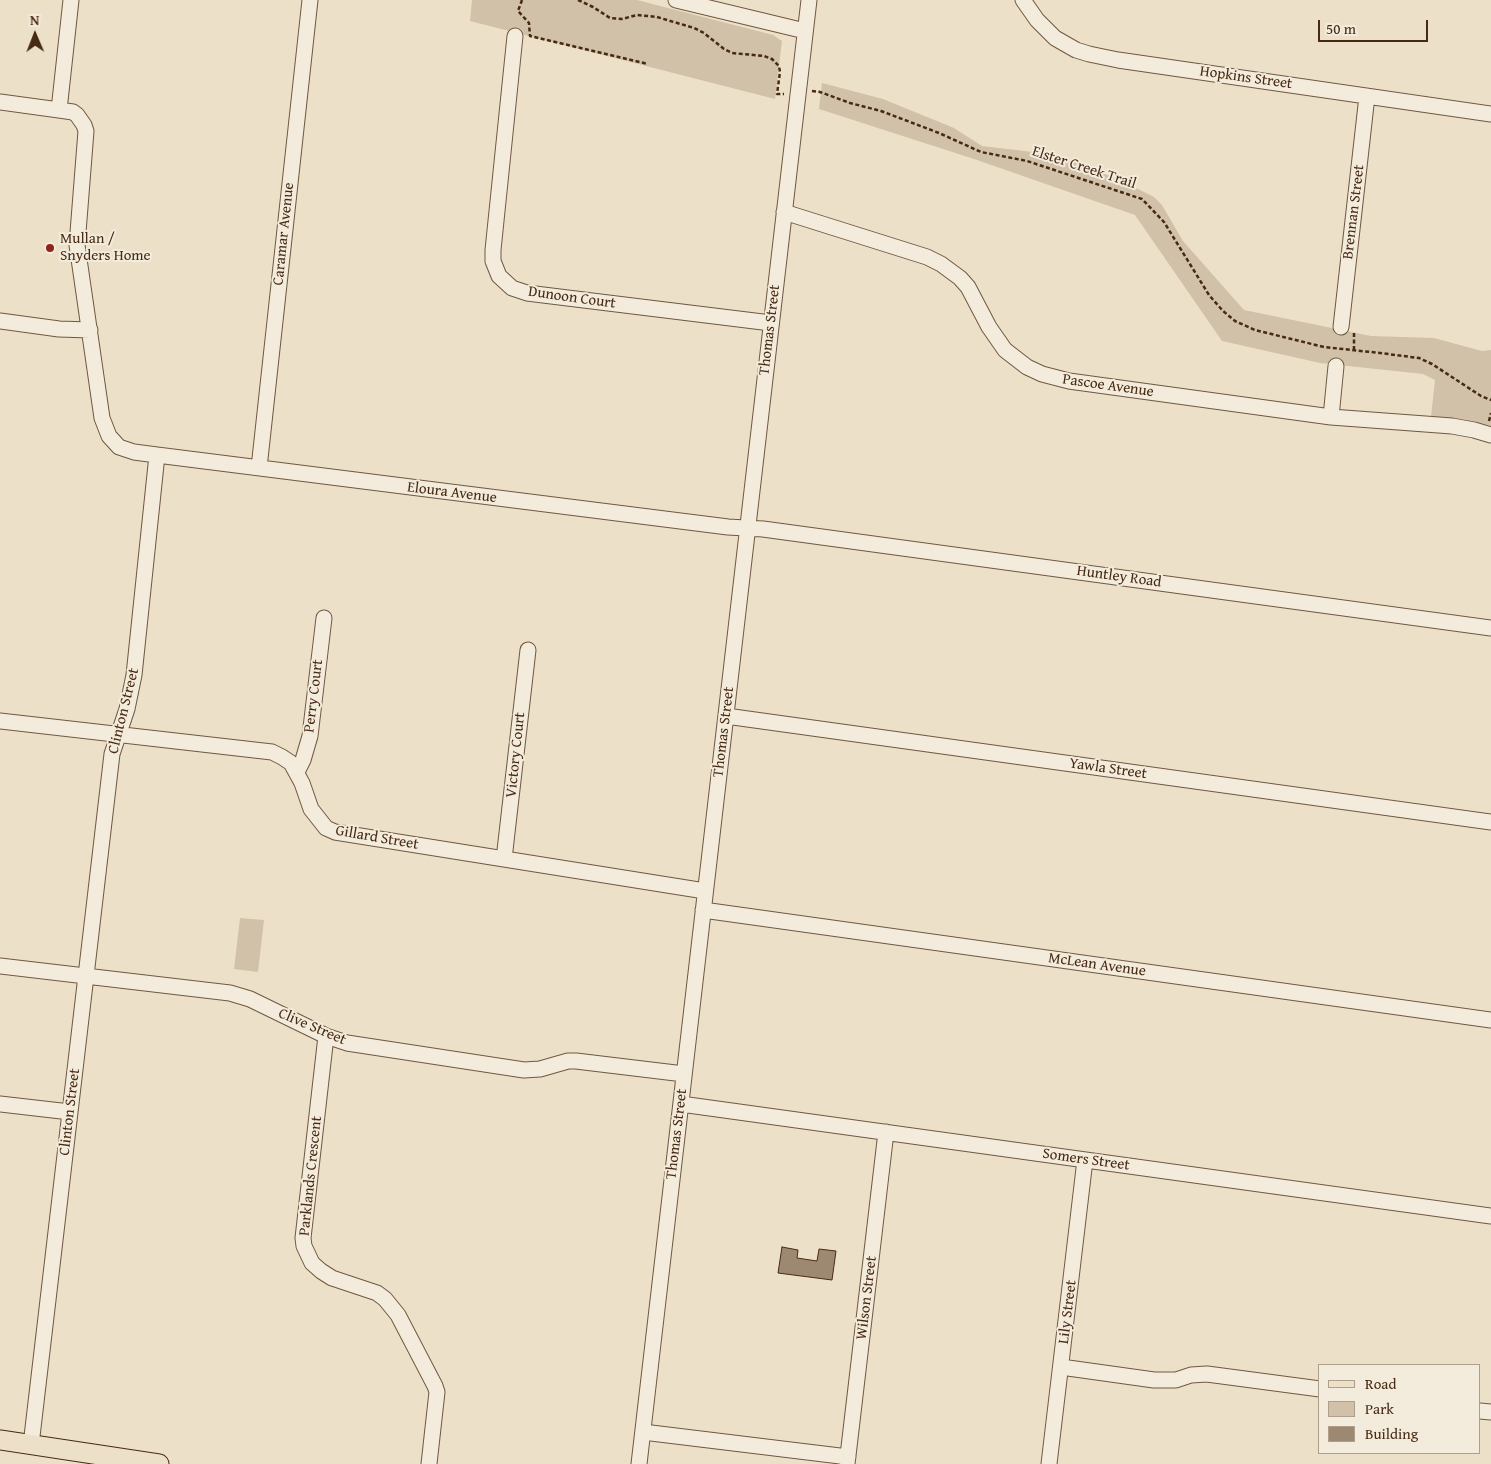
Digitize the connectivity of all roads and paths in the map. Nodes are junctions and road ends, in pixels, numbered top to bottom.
1 (71, 0) edge
2 (310, 0) edge
3 (522, 0) edge
4 (578, 0) edge
5 (676, 0) edge
6 (809, 0) edge
7 (1022, 0) edge
8 (805, 31) junction
9 (515, 36) dead end
10 (648, 64) dead end
11 (814, 91) dead end
12 (782, 94) dead end
13 (1368, 96) junction
14 (0, 102) edge
15 (59, 110) junction
16 (1491, 114) edge
17 (784, 212) junction
18 (0, 321) edge
19 (771, 323) junction
20 (1341, 327) dead end
21 (90, 330) junction
22 (1336, 366) dead end
23 (1491, 400) edge
24 (1331, 416) junction
25 (1491, 435) edge
26 (157, 455) junction
27 (259, 468) junction
28 (747, 528) junction
29 (324, 618) dead end
30 (1491, 628) edge
31 (528, 650) dead end
32 (726, 716) junction
33 (0, 721) edge
34 (119, 735) junction
35 (297, 772) junction
36 (1491, 822) edge
37 (504, 859) junction
38 (705, 891) junction
39 (703, 910) junction
40 (0, 966) edge
41 (86, 976) junction
42 (1491, 1020) edge
43 (326, 1036) junction
44 (684, 1074) junction
45 (0, 1104) edge
46 (681, 1104) junction
47 (70, 1112) junction
48 (886, 1132) junction
49 (1085, 1160) junction
50 (1491, 1216) edge
51 (1061, 1367) junction
52 (1318, 1389) edge
53 (643, 1432) junction
54 (0, 1440) edge
55 (31, 1445) junction
56 (85, 1459) edge
57 (848, 1461) edge
58 (159, 1464) edge
59 (429, 1464) edge
60 (639, 1464) edge
61 (1050, 1464) edge

1 - 15 street
2 - 27 street, Caramar Avenue
3 - 10 path
4 - 12 path
5 - 8 street
6 - 8 street, Thomas Street
7 - 13 street, Hopkins Street
8 - 17 street, Thomas Street
9 - 19 street, Dunoon Court
11 - 23 path, Elster Creek Trail
13 - 16 street, Hopkins Street
13 - 20 street, Brennan Street
14 - 15 street
15 - 21 street
17 - 19 street, Thomas Street
17 - 24 street, Pascoe Avenue
18 - 21 street
19 - 28 street, Thomas Street
21 - 26 street
22 - 24 street
24 - 25 street, Pascoe Avenue
26 - 27 street, Eloura Avenue
26 - 34 street, Clinton Street
27 - 28 street, Eloura Avenue
28 - 30 street, Huntley Road
28 - 32 street, Thomas Street
29 - 35 street, Perry Court
31 - 37 street, Victory Court
32 - 36 street, Yawla Street
32 - 38 street, Thomas Street
33 - 34 street, Gillard Street
34 - 35 street, Gillard Street
34 - 41 street, Clinton Street
35 - 37 street, Gillard Street
37 - 38 street, Gillard Street
38 - 39 street, Thomas Street
39 - 42 street, McLean Avenue
39 - 44 street, Thomas Street
40 - 41 street, Clive Street
41 - 43 street, Clive Street
41 - 47 street, Clinton Street
43 - 44 street, Clive Street
43 - 59 street, Parklands Crescent
44 - 46 street, Thomas Street
45 - 47 street
46 - 48 street, Somers Street
46 - 53 street, Thomas Street
47 - 55 street, Clinton Street
48 - 49 street, Somers Street
48 - 57 street, Wilson Street
49 - 50 street, Somers Street
49 - 51 street, Lily Street
51 - 52 street
51 - 61 street, Lily Street
53 - 57 street
53 - 60 street, Thomas Street
54 - 55 main road
55 - 56 main road
56 - 58 main road

